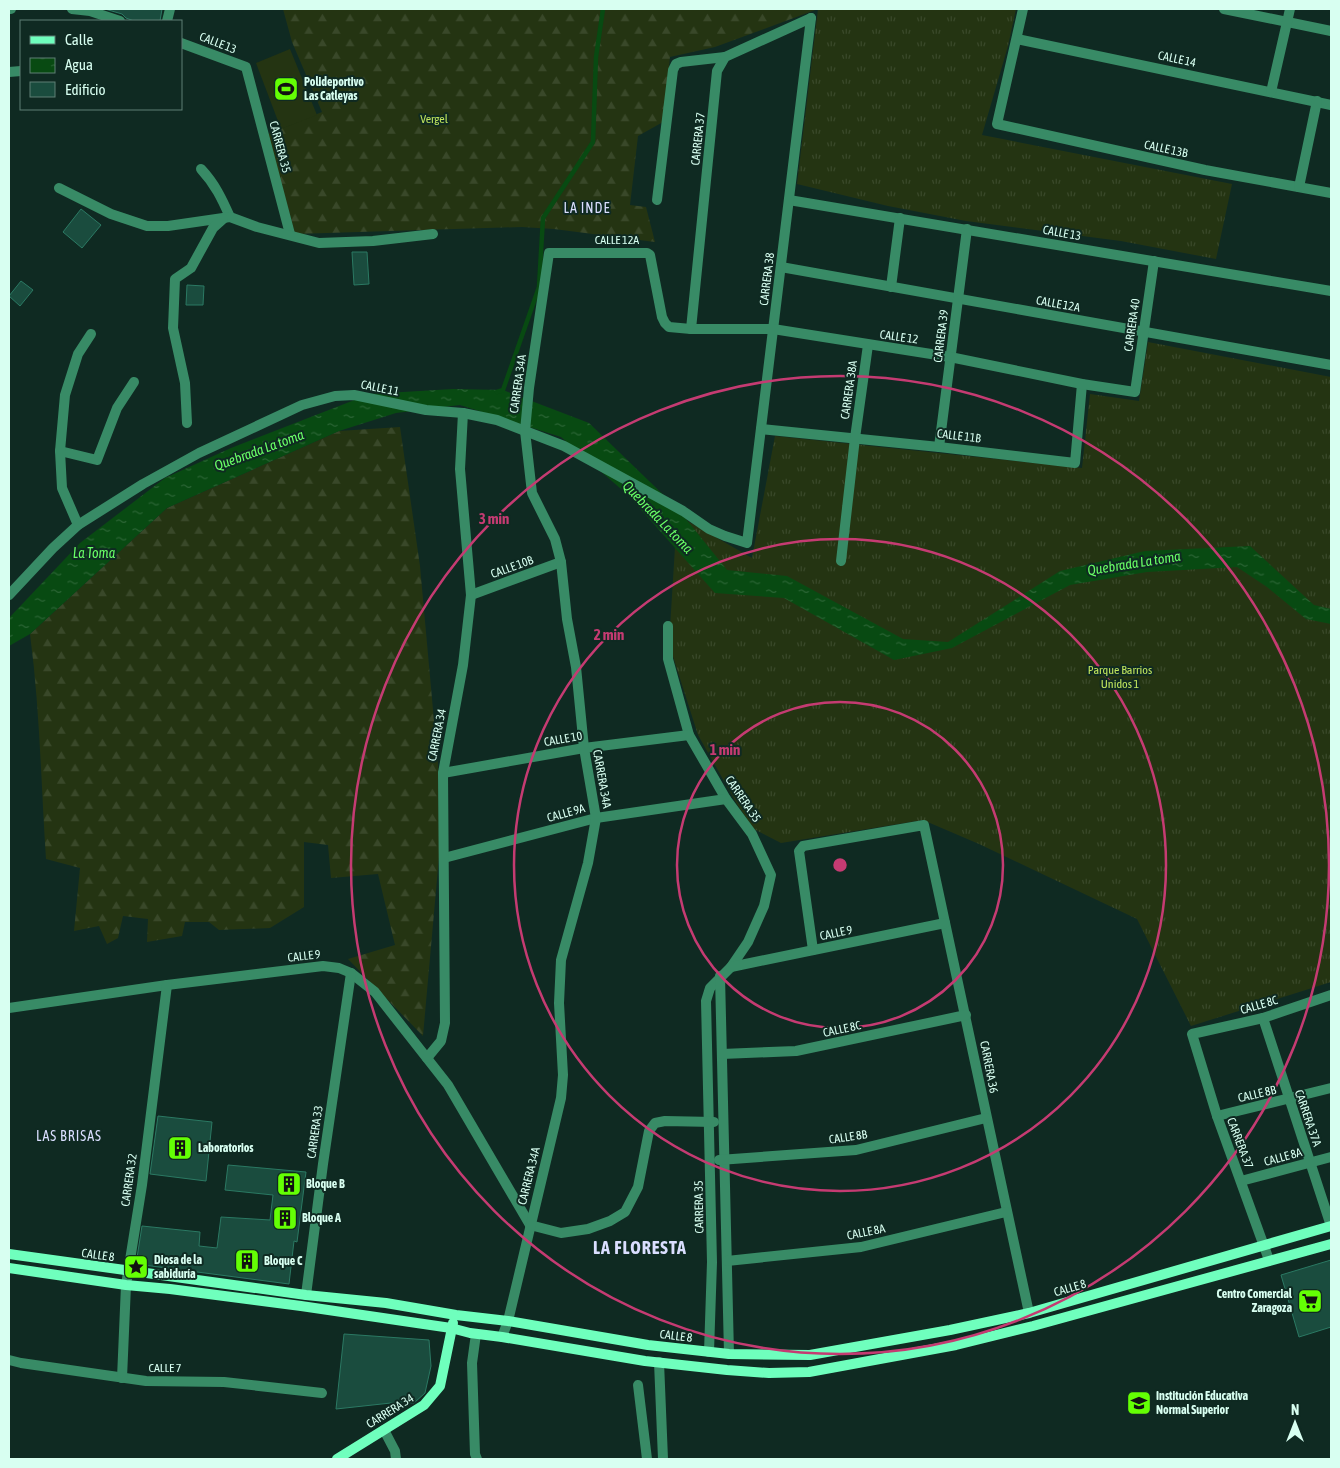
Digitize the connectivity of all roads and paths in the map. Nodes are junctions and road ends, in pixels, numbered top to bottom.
1 (72, 9) edge
2 (1023, 9) edge
3 (1224, 9) edge
4 (1290, 9) edge
5 (809, 14) edge
6 (117, 20) edge
7 (1287, 22) junction
8 (1331, 31) edge
9 (1017, 39) junction
10 (182, 43) edge
11 (725, 57) junction
12 (246, 67) joint
13 (1271, 92) junction
14 (1317, 102) junction
15 (1331, 105) edge
16 (201, 169) dead end
17 (1299, 187) junction
18 (59, 188) dead end
19 (1331, 193) edge
20 (657, 200) dead end
21 (789, 200) junction
22 (227, 218) junction
23 (900, 218) junction
24 (967, 230) junction
25 (290, 234) junction
26 (433, 234) dead end
27 (549, 253) joint
28 (1154, 261) junction
29 (781, 267) junction
30 (891, 287) junction
31 (1331, 291) edge
32 (958, 298) junction
33 (662, 317) joint
34 (692, 329) junction
35 (773, 329) junction
36 (1144, 332) junction
37 (91, 334) dead end
38 (868, 345) junction
39 (950, 357) junction
40 (1331, 365) edge
41 (134, 382) dead end
42 (1082, 384) junction
43 (1135, 392) joint
44 (464, 413) junction
45 (187, 423) dead end
46 (525, 429) junction
47 (761, 429) junction
48 (855, 438) junction
49 (939, 446) junction
50 (60, 451) junction
51 (78, 525) junction
52 (747, 543) joint
53 (841, 561) dead end
54 (561, 562) junction
55 (9, 595) edge
56 (471, 595) junction
57 (668, 626) dead end
58 (689, 735) junction
59 (584, 748) junction
60 (443, 773) junction
61 (726, 799) junction
62 (596, 818) junction
63 (444, 858) junction
64 (945, 923) junction
65 (813, 950) junction
66 (731, 967) junction
67 (351, 973) junction
68 (720, 976) junction
69 (167, 985) junction
70 (1331, 996) edge
71 (9, 1008) edge
72 (966, 1015) junction
73 (1263, 1018) junction
74 (1192, 1034) joint
75 (722, 1054) junction
76 (427, 1058) junction
77 (1331, 1088) edge
78 (1289, 1100) junction
79 (1217, 1116) junction
80 (986, 1118) junction
81 (709, 1122) junction
82 (724, 1122) junction
83 (1331, 1157) edge
84 (710, 1160) junction
85 (724, 1160) junction
86 (1311, 1163) junction
87 (1241, 1181) junction
88 (1006, 1212) junction
89 (530, 1225) junction
90 (1331, 1226) edge
91 (1331, 1244) edge
92 (1263, 1245) junction
93 (9, 1254) edge
94 (1269, 1260) junction
95 (727, 1261) junction
96 (9, 1268) edge
97 (129, 1272) junction
98 (126, 1285) junction
99 (306, 1295) junction
100 (1029, 1313) junction
101 (456, 1315) junction
102 (508, 1321) junction
103 (451, 1328) junction
104 (476, 1334) junction
105 (502, 1337) junction
106 (709, 1352) junction
107 (729, 1354) junction
108 (9, 1360) edge
109 (659, 1362) junction
110 (122, 1378) junction
111 (638, 1385) dead end
112 (322, 1393) dead end
113 (384, 1430) junction
114 (337, 1459) edge
115 (396, 1459) edge
116 (477, 1459) edge
117 (647, 1459) edge
118 (664, 1459) edge

1 - 6 street
2 - 9 street
3 - 7 street
4 - 7 street
5 - 11 street
5 - 21 street, CARRERA 38
7 - 8 street
7 - 13 street
9 - 13 street, CALLE 14
9 - 17 street, CALLE 13B
10 - 12 street, CALLE 13
11 - 20 street
11 - 34 street, CARRERA 37
12 - 25 street, CARRERA 35
13 - 14 street, CALLE 14
14 - 15 street, CALLE 14
14 - 17 street
16 - 22 street
17 - 19 street, CALLE 13B
18 - 22 street
21 - 23 street, CALLE 13
21 - 29 street, CARRERA 38
22 - 25 street
22 - 45 street
23 - 24 street, CALLE 13
23 - 30 street
24 - 28 street, CALLE 13
24 - 32 street, CARRERA 39
25 - 26 street
27 - 33 street, CALLE 12A
27 - 46 street, CARRERA 34A
28 - 31 street, CALLE 13
28 - 36 street, CARRERA 40
29 - 30 street, CALLE 12A
29 - 35 street, CARRERA 38
30 - 32 street, CALLE 12A
32 - 36 street, CALLE 12A
32 - 39 street, CARRERA 39
33 - 34 street, CALLE 12
34 - 35 street, CALLE 12
35 - 38 street, CALLE 12
35 - 47 street, CARRERA 38
36 - 40 street, CALLE 12A
36 - 43 street, CARRERA 40
37 - 50 street
38 - 39 street, CALLE 12
38 - 48 street, CARRERA 38A
39 - 42 street, CALLE 12
39 - 49 street, CARRERA 39
41 - 50 street
42 - 43 street, CALLE 12
42 - 49 street, CALLE 11B
44 - 46 street, CALLE 11
44 - 51 street, CALLE 11
44 - 56 street, CARRERA 34
46 - 52 street, CALLE 11
46 - 54 street, CARRERA 34A
47 - 48 street, CALLE 11B
47 - 52 street, CARRERA 38
48 - 49 street, CALLE 11B
48 - 53 street, CARRERA 38A
50 - 51 street
51 - 55 street, CALLE 11
54 - 56 street, CALLE 10B
54 - 59 street, CARRERA 34A
56 - 60 street, CARRERA 34
57 - 58 street, CARRERA 35
58 - 59 street, CALLE 10
58 - 61 street, CARRERA 35
59 - 60 street, CALLE 10
59 - 62 street, CARRERA 34A
60 - 63 street, CARRERA 34
61 - 62 street, CALLE 9A
61 - 66 street, CARRERA 35
62 - 63 street, CALLE 9A
62 - 89 street, CARRERA 34A
63 - 76 street, CARRERA 34
64 - 65 street, CALLE 9
64 - 65 street, CARRERA 36
64 - 72 street, CARRERA 36
65 - 66 street, CALLE 9
66 - 68 street, CARRERA 35
67 - 69 street, CALLE 9
67 - 76 street, CALLE 9
67 - 99 street, CARRERA 33
68 - 75 street
68 - 81 street, CARRERA 35
69 - 71 street, CALLE 9
69 - 97 street, CARRERA 32
70 - 73 street, CALLE 8C
72 - 75 street, CALLE 8C
72 - 80 street, CARRERA 36
73 - 74 street, CALLE 8C
73 - 78 street, CARRERA 37A
74 - 79 street, CARRERA 37
75 - 82 street
76 - 89 street, CALLE 9
77 - 78 street, CALLE 8B
78 - 79 street, CALLE 8B
78 - 86 street, CARRERA 37A
79 - 87 street, CARRERA 37
80 - 85 street, CALLE 8B
80 - 88 street, CARRERA 36
81 - 82 street
81 - 84 street, CARRERA 35
81 - 89 street
82 - 85 street
83 - 86 street, CALLE 8A
84 - 85 street, CALLE 8B
84 - 106 street, CARRERA 35
85 - 95 street
86 - 87 street, CALLE 8A
86 - 90 street, CARRERA 37A
87 - 92 street, CARRERA 37
88 - 95 street, CALLE 8A
88 - 100 street, CARRERA 36
89 - 102 street, CARRERA 34A
90 - 92 main road, CALLE 8
91 - 94 main road, CALLE 8
92 - 94 street, CARRERA 37
92 - 100 main road, CALLE 8
93 - 97 main road, CALLE 8
94 - 109 main road, CALLE 8
95 - 107 street
96 - 98 main road, CALLE 8
97 - 98 street, CARRERA 32
97 - 99 main road, CALLE 8
98 - 103 main road, CALLE 8
98 - 110 street, CARRERA 32
99 - 101 main road, CALLE 8
100 - 107 main road, CALLE 8
101 - 102 main road, CALLE 8
101 - 103 main road, CARRERA 34
102 - 105 street, CARRERA 34A
102 - 106 main road, CALLE 8
103 - 104 main road, CALLE 8
103 - 113 main road, CARRERA 34
104 - 105 main road, CALLE 8
104 - 116 street
105 - 109 main road, CALLE 8
106 - 107 main road, CALLE 8
108 - 110 street, CALLE 7
109 - 118 street
110 - 112 street, CALLE 7
111 - 117 street
113 - 114 main road, CARRERA 34
113 - 115 street

